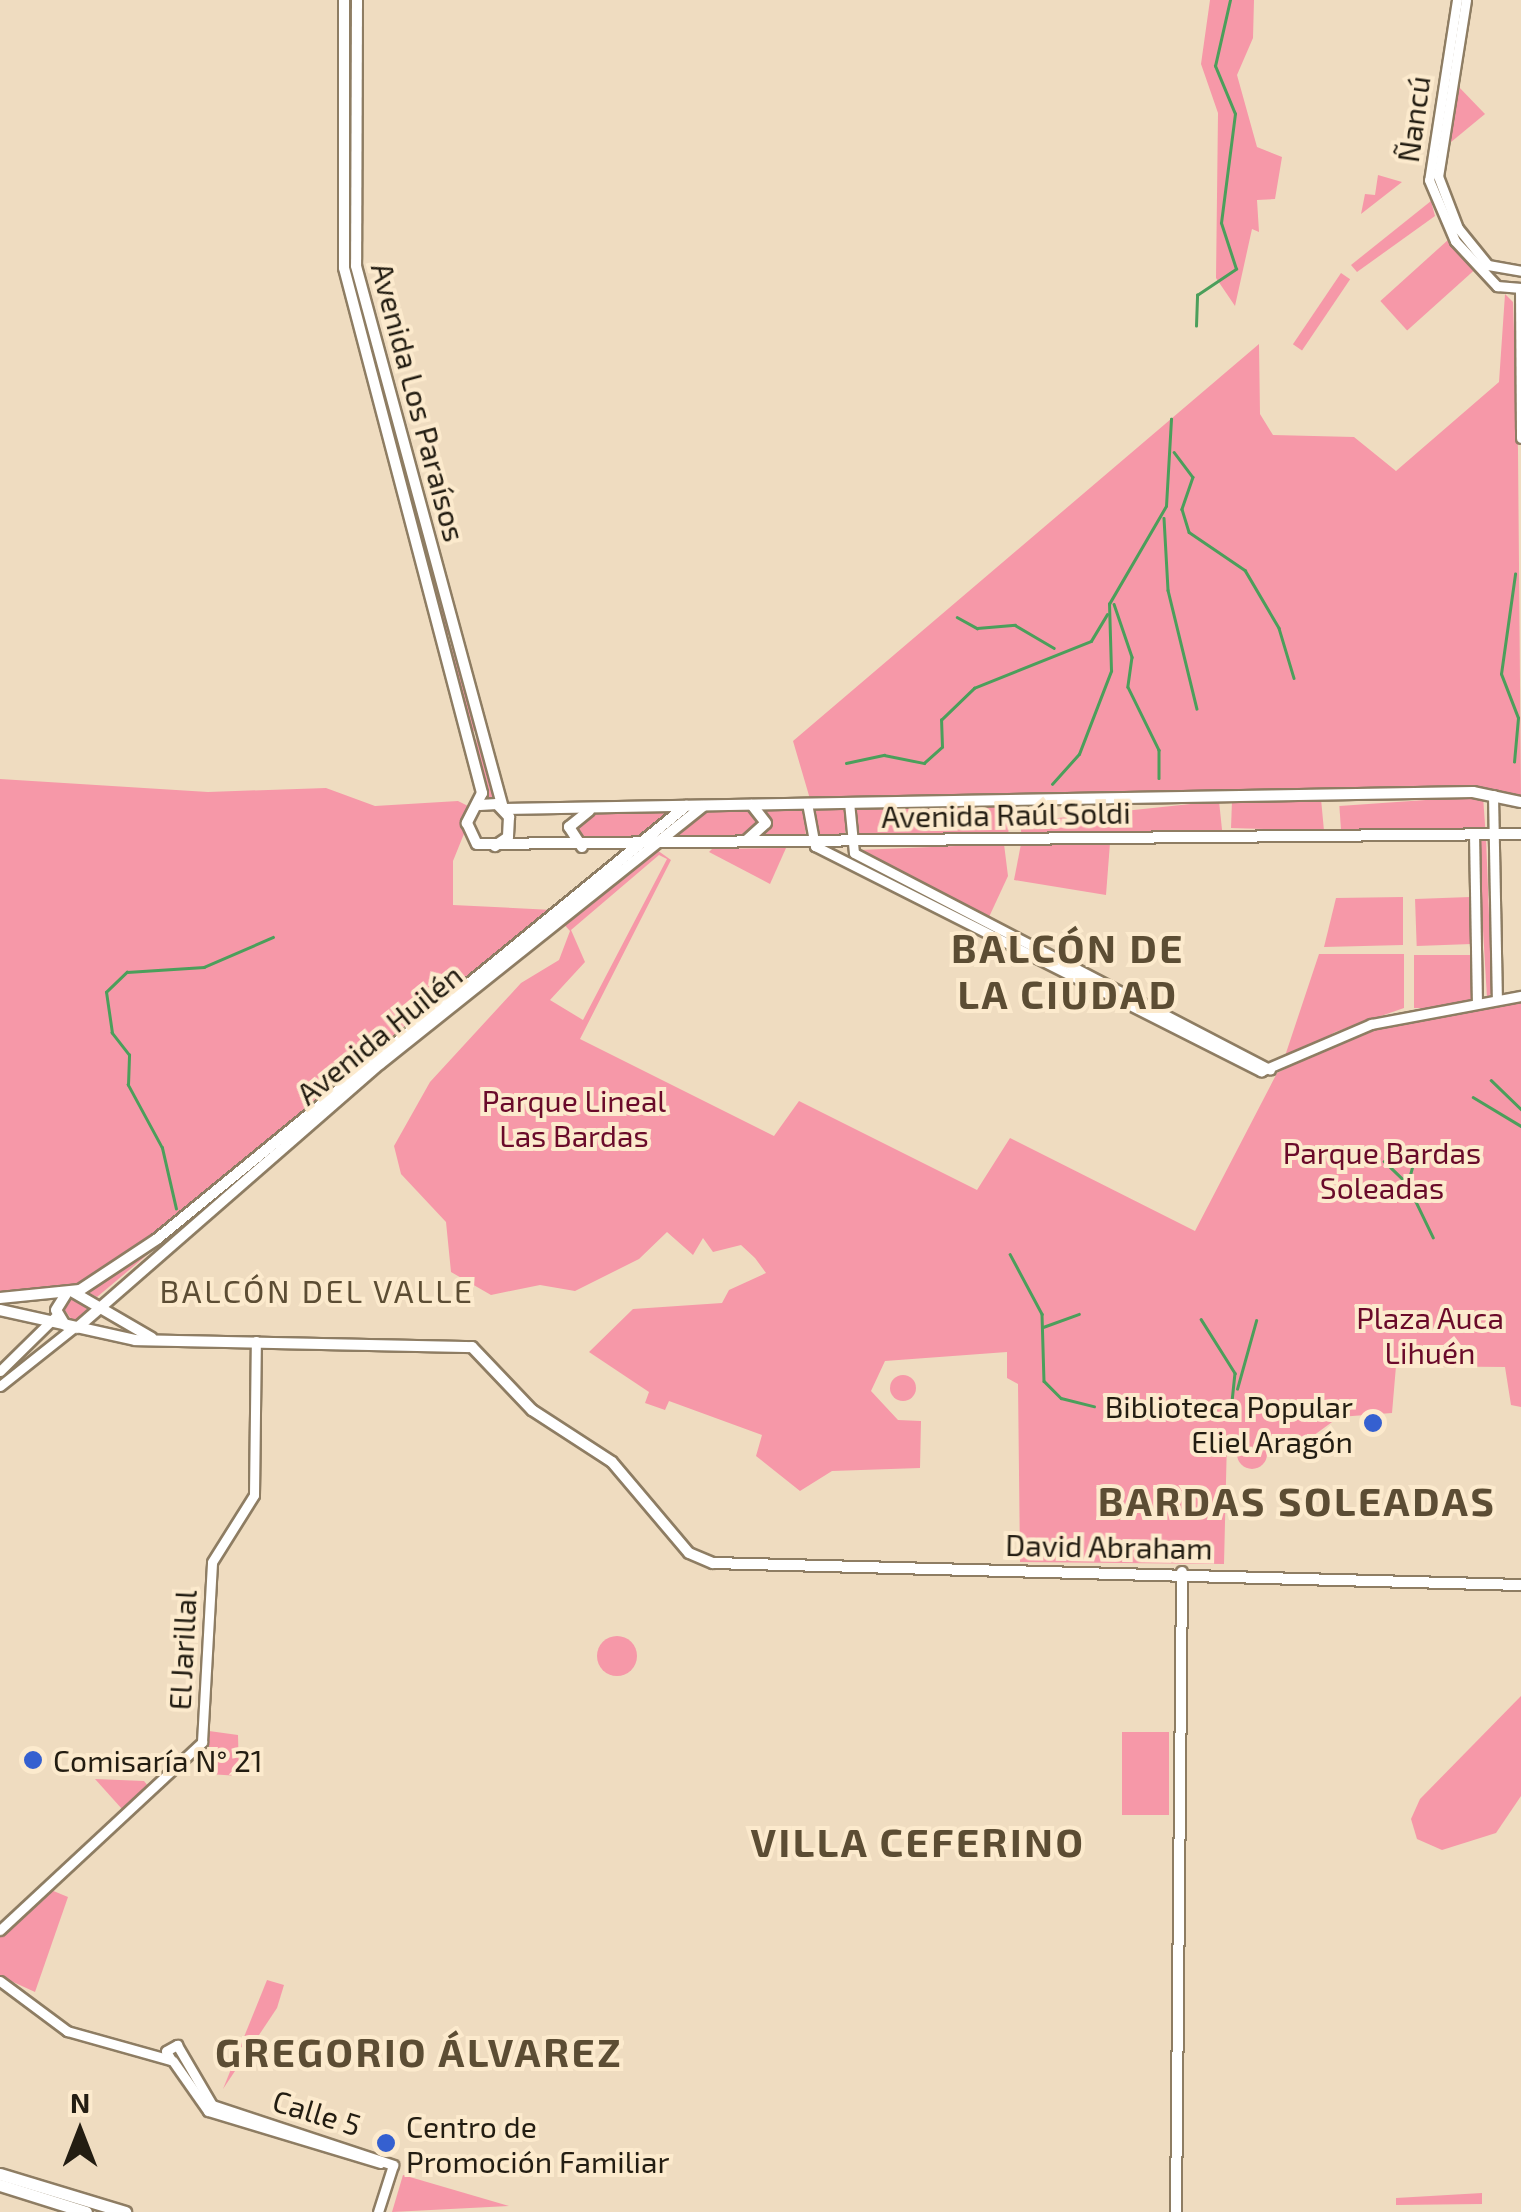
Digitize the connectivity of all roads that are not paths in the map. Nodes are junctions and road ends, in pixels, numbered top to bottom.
1 (344, 0) edge
2 (357, 0) edge
3 (1457, 0) edge
4 (1466, 0) edge
5 (1504, 271) junction
6 (1521, 272) edge
7 (1500, 287) junction
8 (1521, 288) edge
9 (1518, 310) junction
10 (1521, 438) edge
11 (1494, 794) junction
12 (849, 802) junction
13 (1521, 802) edge
14 (807, 803) junction
15 (746, 804) junction
16 (704, 805) junction
17 (479, 806) junction
18 (686, 806) junction
19 (610, 807) junction
20 (503, 808) junction
21 (1474, 834) junction
22 (1494, 834) junction
23 (1521, 834) edge
24 (849, 842) junction
25 (811, 843) junction
26 (727, 845) junction
27 (491, 847) junction
28 (652, 847) junction
29 (586, 848) junction
30 (610, 848) junction
31 (637, 848) junction
32 (619, 862) junction
33 (1521, 996) edge
34 (1497, 999) junction
35 (1477, 1003) junction
36 (1270, 1070) junction
37 (70, 1293) junction
38 (0, 1298) edge
39 (92, 1305) junction
40 (0, 1310) edge
41 (55, 1318) junction
42 (72, 1328) junction
43 (153, 1338) junction
44 (256, 1340) junction
45 (0, 1372) edge
46 (0, 1386) edge
47 (1182, 1572) junction
48 (1521, 1585) edge
49 (0, 1930) edge
50 (4, 1983) edge
51 (0, 2174) edge
52 (0, 2185) edge
53 (86, 2212) edge
54 (125, 2212) edge
55 (378, 2212) edge
56 (1176, 2212) edge

1 - 17 main road, Avenida Los Paraísos
2 - 20 main road, Avenida Los Paraísos
3 - 7 street, Ñancú
4 - 5 street, Ñancú
5 - 6 street
5 - 7 street
7 - 8 street
7 - 9 street, Ñancú
8 - 9 street
9 - 10 street
11 - 12 main road, Avenida Raúl Soldi
11 - 13 main road, Avenida Raúl Soldi
11 - 22 street
12 - 14 main road, Avenida Raúl Soldi
12 - 24 street
14 - 15 main road, Avenida Raúl Soldi
14 - 25 street
15 - 16 main road, Avenida Raúl Soldi
15 - 26 main road
16 - 18 main road, Avenida Raúl Soldi
16 - 28 main road, Avenida Huilén
17 - 20 main road
17 - 27 main road, Avenida Los Paraísos
18 - 19 main road, Avenida Raúl Soldi
18 - 31 main road, Avenida Huilén
19 - 20 main road, Avenida Raúl Soldi
19 - 29 main road
20 - 27 main road
21 - 22 main road, Avenida Raúl Soldi
21 - 24 main road, Avenida Raúl Soldi
21 - 35 street
22 - 23 main road, Avenida Raúl Soldi
22 - 34 street
24 - 25 main road, Avenida Raúl Soldi
24 - 36 street
25 - 26 main road, Avenida Raúl Soldi
25 - 36 street
26 - 28 main road, Avenida Raúl Soldi
27 - 29 main road, Avenida Raúl Soldi
28 - 31 main road, Avenida Raúl Soldi
28 - 39 main road, Avenida Huilén
29 - 30 main road, Avenida Raúl Soldi
30 - 31 main road, Avenida Raúl Soldi
30 - 32 main road
31 - 32 main road, Avenida Huilén
32 - 37 main road, Avenida Huilén
33 - 34 street
34 - 35 street
35 - 36 street
37 - 38 main road
37 - 39 main road
37 - 41 main road
39 - 42 main road, Avenida Huilén
39 - 43 main road
40 - 41 main road
41 - 42 main road
41 - 45 street
42 - 43 main road
42 - 46 street
43 - 44 main road
44 - 47 main road, David Abraham
44 - 49 street, El Jarillal
47 - 48 main road, David Abraham
47 - 56 main road
50 - 55 street, Calle 5
51 - 54 main road
52 - 53 main road

